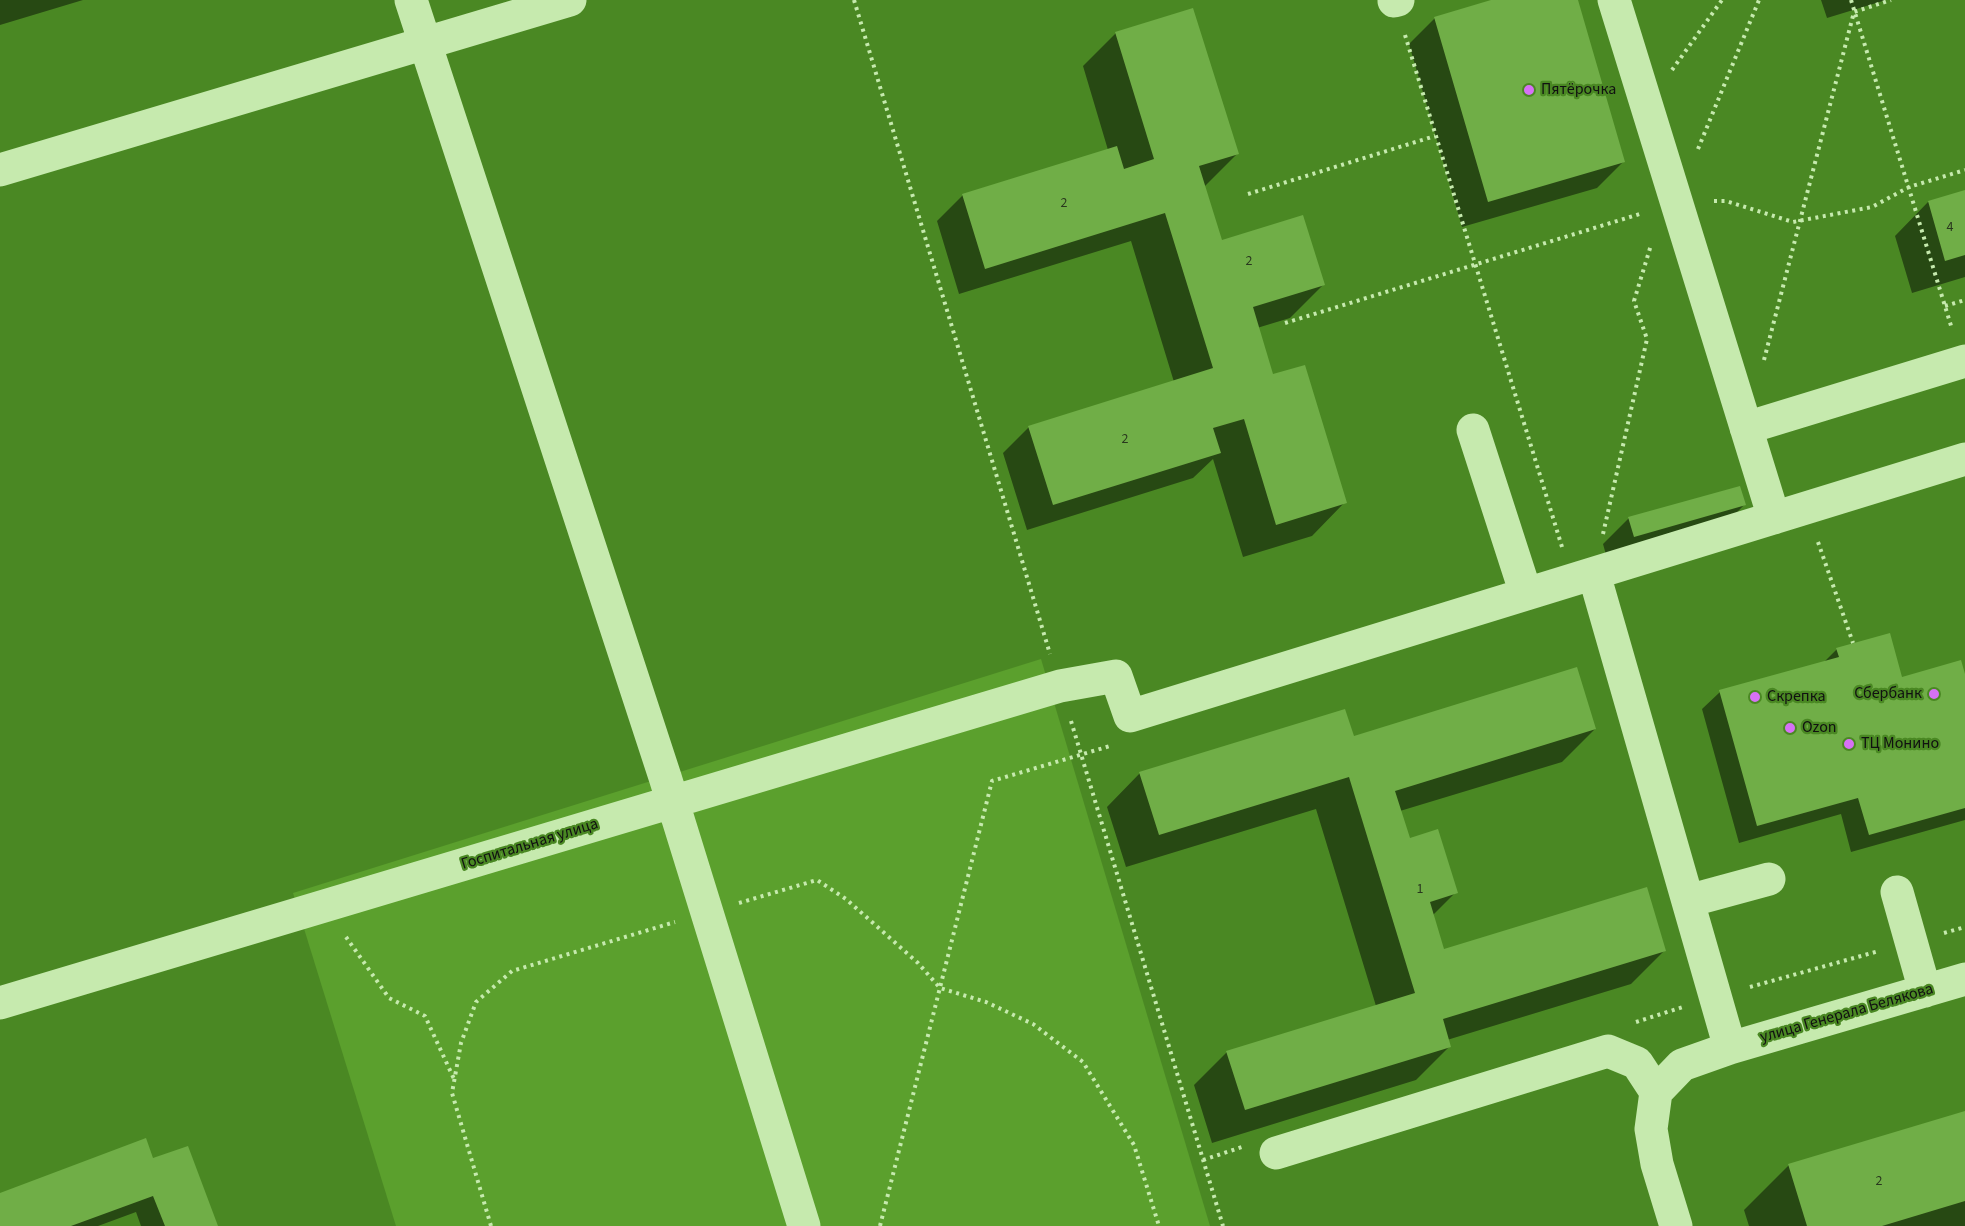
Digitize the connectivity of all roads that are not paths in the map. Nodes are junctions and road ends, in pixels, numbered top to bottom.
1 (411, 0) edge
2 (570, 0) edge
3 (1614, 0) edge
4 (425, 44) junction
5 (0, 170) edge
6 (1964, 362) edge
7 (1746, 428) junction
8 (1473, 430) dead end
9 (1965, 459) edge
10 (1774, 518) junction
11 (1583, 577) junction
12 (1526, 594) junction
13 (670, 789) junction
14 (1769, 879) dead end
15 (1897, 892) dead end
16 (1688, 901) junction
17 (1965, 979) edge
18 (1925, 991) junction
19 (0, 1003) edge
20 (1730, 1048) junction
21 (1656, 1092) junction
22 (1262, 1149) road end
23 (804, 1226) edge
24 (1676, 1226) edge

1 - 4 street
2 - 4 street
3 - 7 street
4 - 5 street
4 - 13 street
6 - 7 street
7 - 10 street
8 - 12 street
9 - 10 street
10 - 11 street
11 - 12 street
11 - 16 street
12 - 13 street, Госпитальная улица
13 - 19 street, Госпитальная улица
13 - 23 street
14 - 16 street
15 - 18 street
16 - 20 street
17 - 18 street, улица Генерала Белякова
18 - 20 street, улица Генерала Белякова
20 - 21 street, улица Генерала Белякова
21 - 22 street
21 - 24 street

